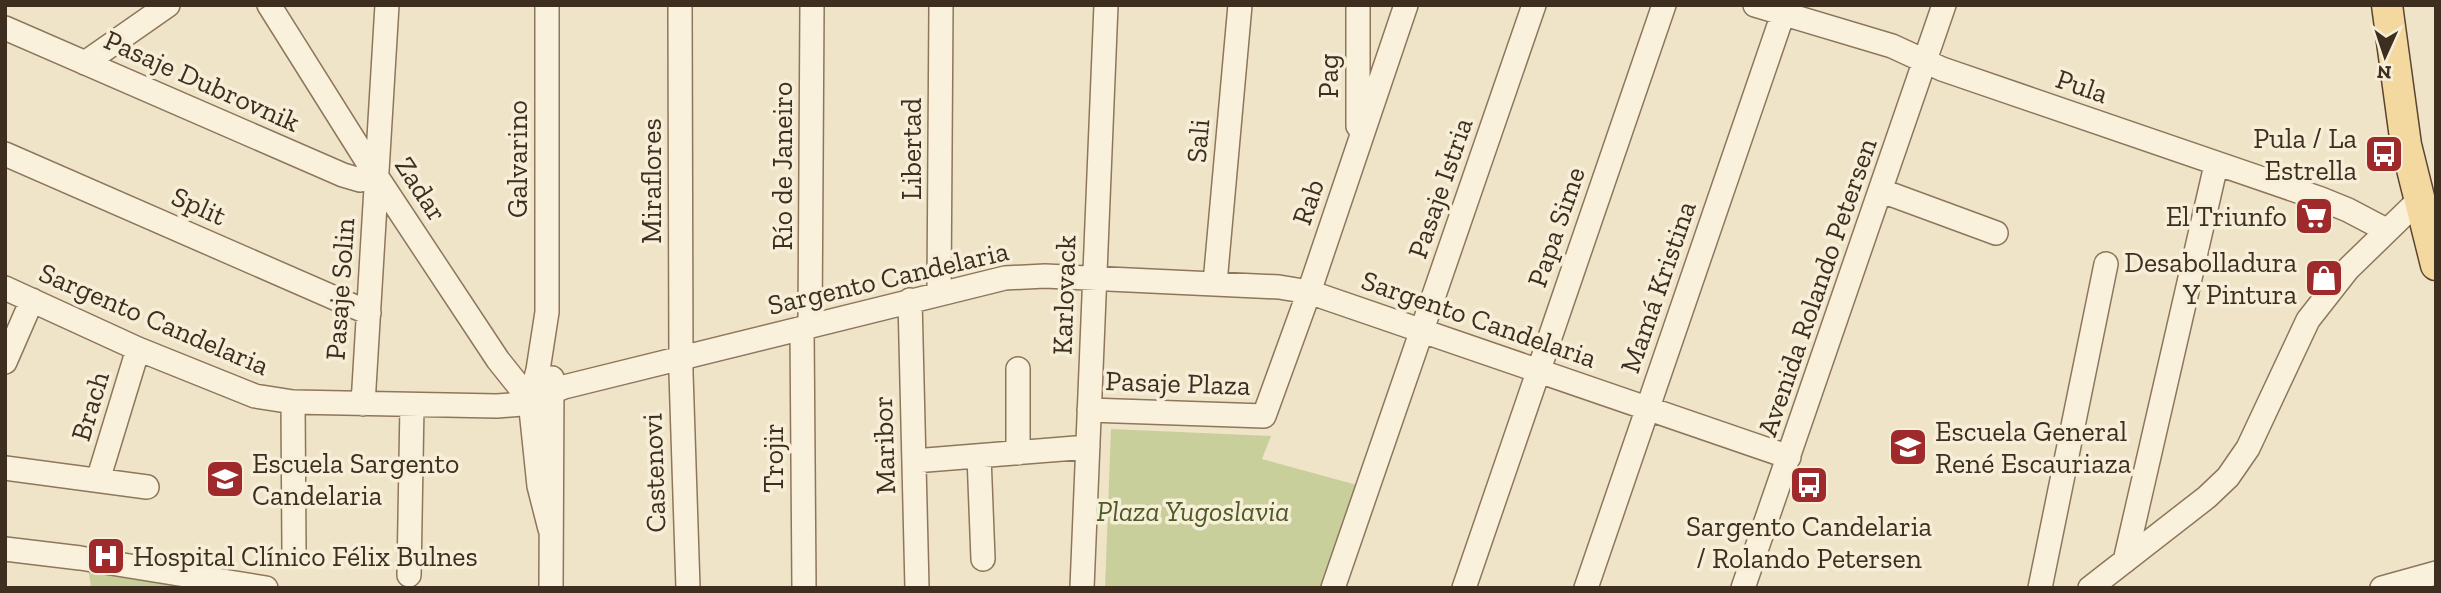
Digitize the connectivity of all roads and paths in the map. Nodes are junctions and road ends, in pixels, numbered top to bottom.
1 (168, 5) edge
2 (387, 5) edge
3 (547, 5) edge
4 (680, 5) edge
5 (812, 5) edge
6 (942, 5) edge
7 (1106, 5) edge
8 (1240, 5) edge
9 (1358, 5) edge
10 (1406, 5) edge
11 (1534, 5) edge
12 (1664, 5) edge
13 (1755, 5) edge
14 (1944, 5) edge
15 (2387, 5) edge
16 (274, 9) edge
17 (1784, 9) edge
18 (5, 28) edge
19 (1926, 61) junction
20 (85, 63) junction
21 (1358, 147) junction
22 (5, 154) edge
23 (2216, 164) junction
24 (377, 177) junction
25 (1882, 191) junction
26 (2419, 200) junction
27 (2386, 230) junction
28 (1996, 233) dead end
29 (2434, 247) edge
30 (2106, 264) dead end
31 (1094, 278) junction
32 (1215, 283) junction
33 (5, 288) edge
34 (1309, 292) junction
35 (939, 293) junction
36 (32, 300) junction
37 (910, 300) junction
38 (547, 312) junction
39 (369, 313) junction
40 (806, 327) junction
41 (1422, 331) junction
42 (540, 347) junction
43 (138, 349) junction
44 (682, 356) junction
45 (5, 362) edge
46 (504, 368) junction
47 (1018, 369) dead end
48 (1538, 371) junction
49 (540, 396) junction
50 (293, 402) junction
51 (363, 404) junction
52 (412, 405) junction
53 (497, 406) junction
54 (1647, 409) junction
55 (1089, 410) junction
56 (1264, 416) joint
57 (1088, 447) junction
58 (1018, 453) junction
59 (979, 456) junction
60 (1789, 457) junction
61 (914, 461) junction
62 (5, 468) edge
63 (98, 480) junction
64 (147, 487) dead end
65 (5, 549) edge
66 (294, 552) dead end
67 (983, 559) dead end
68 (2125, 561) junction
69 (2436, 573) edge
70 (410, 575) dead end
71 (266, 588) edge
72 (551, 588) edge
73 (688, 588) edge
74 (804, 588) edge
75 (917, 588) edge
76 (1082, 588) edge
77 (1333, 588) edge
78 (1464, 588) edge
79 (1586, 588) edge
80 (1743, 588) edge
81 (2040, 588) edge
82 (2090, 588) edge
83 (2382, 588) edge

1 - 20 street
2 - 24 street, Pasaje Solin
3 - 38 street, Galvarino
4 - 44 street, Miraflores
5 - 40 street, Río de Janeiro
6 - 35 street, Libertad
7 - 31 street, Karlovack
8 - 32 street, Sali
9 - 21 street, Pag
10 - 21 street, Rab
11 - 41 street, Pasaje Istria
12 - 48 street, Papa Sime
13 - 17 street, Pula
14 - 19 street, Avenida Rolando Petersen
15 - 26 main road
16 - 24 street, Zadar
17 - 19 street, Pula
17 - 54 street, Mamá Kristina
18 - 20 street, Pasaje Dubrovnik
19 - 23 street, Pula
19 - 25 street, Avenida Rolando Petersen
20 - 24 street, Pasaje Dubrovnik
21 - 34 street, Rab
22 - 39 street, Split
23 - 27 street, Pula
23 - 68 street
24 - 39 street, Pasaje Solin
24 - 46 street, Zadar
25 - 28 street
25 - 60 street, Avenida Rolando Petersen
26 - 27 street
26 - 29 main road
27 - 68 street
30 - 81 street
31 - 32 street, Sargento Candelaria
31 - 35 street, Sargento Candelaria
31 - 55 street, Karlovack
32 - 34 street, Sargento Candelaria
33 - 36 street, Sargento Candelaria
34 - 41 street, Sargento Candelaria
34 - 56 street, Rab
35 - 37 street, Sargento Candelaria
36 - 43 street, Sargento Candelaria
36 - 45 street
37 - 40 street, Sargento Candelaria
37 - 61 street, Maribor
38 - 42 street, Galvarino
38 - 49 street, Galvarino
39 - 51 street, Pasaje Solin
40 - 44 street, Sargento Candelaria
40 - 74 street, Trojir
41 - 48 street, Sargento Candelaria
41 - 77 street, Pasaje Istria
42 - 46 street
42 - 49 street, Galvarino
43 - 50 street, Sargento Candelaria
43 - 63 street, Brach
44 - 49 street, Sargento Candelaria
44 - 73 street, Castenovi
46 - 49 street, Zadar
46 - 53 street
47 - 58 street
48 - 54 street, Sargento Candelaria
48 - 78 street, Papa Sime
49 - 53 street, Sargento Candelaria
49 - 72 street, Galvarino
50 - 51 street, Sargento Candelaria
50 - 66 street
51 - 52 street, Sargento Candelaria
52 - 53 street, Sargento Candelaria
52 - 70 street
54 - 60 street, Sargento Candelaria
54 - 79 street, Mamá Kristina
55 - 56 street, Pasaje Plaza
55 - 57 street, Karlovack
57 - 58 street
57 - 76 street, Karlovack
58 - 59 street
59 - 61 street
59 - 67 street
60 - 80 street, Avenida Rolando Petersen
61 - 75 street, Maribor
62 - 63 street
63 - 64 street
65 - 71 street
68 - 82 street
69 - 83 street

